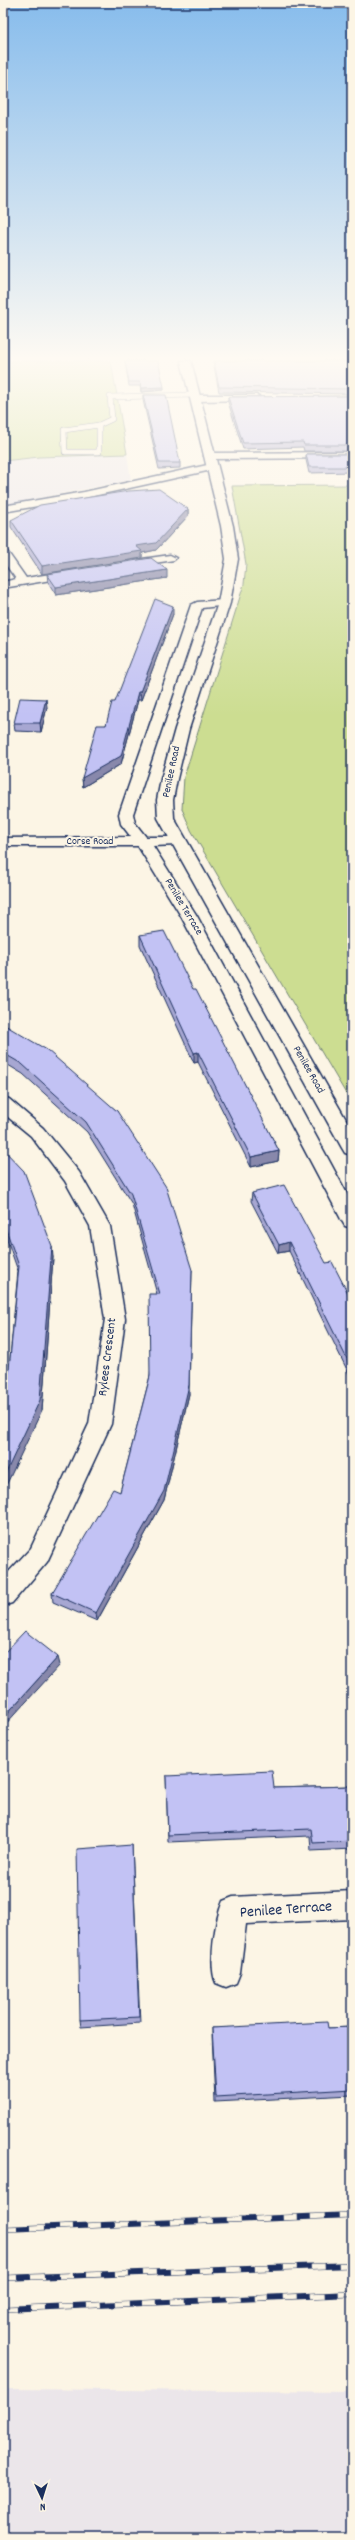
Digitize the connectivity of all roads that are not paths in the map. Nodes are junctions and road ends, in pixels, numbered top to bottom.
1 (146, 480) edge
2 (215, 480) edge
3 (3, 509) edge
4 (3, 553) edge
5 (170, 558) dead end
6 (116, 566) edge
7 (85, 572) edge
8 (23, 582) junction
9 (3, 585) edge
10 (224, 603) junction
11 (178, 841) junction
12 (3, 842) edge
13 (143, 842) junction
14 (3, 1103) edge
15 (352, 1148) edge
16 (352, 1221) edge
17 (3, 1595) edge
18 (352, 1905) edge
19 (226, 1973) dead end

1 - 3 street
2 - 10 street, Penilee Road
4 - 8 street
5 - 6 street
7 - 8 street
8 - 9 street
10 - 11 street, Penilee Road
10 - 13 street, Penilee Terrace
11 - 13 street, Corse Road
11 - 15 street, Penilee Road
12 - 13 street, Corse Road
13 - 16 street, Penilee Terrace
14 - 17 street, Rylees Crescent
18 - 19 street, Penilee Terrace

